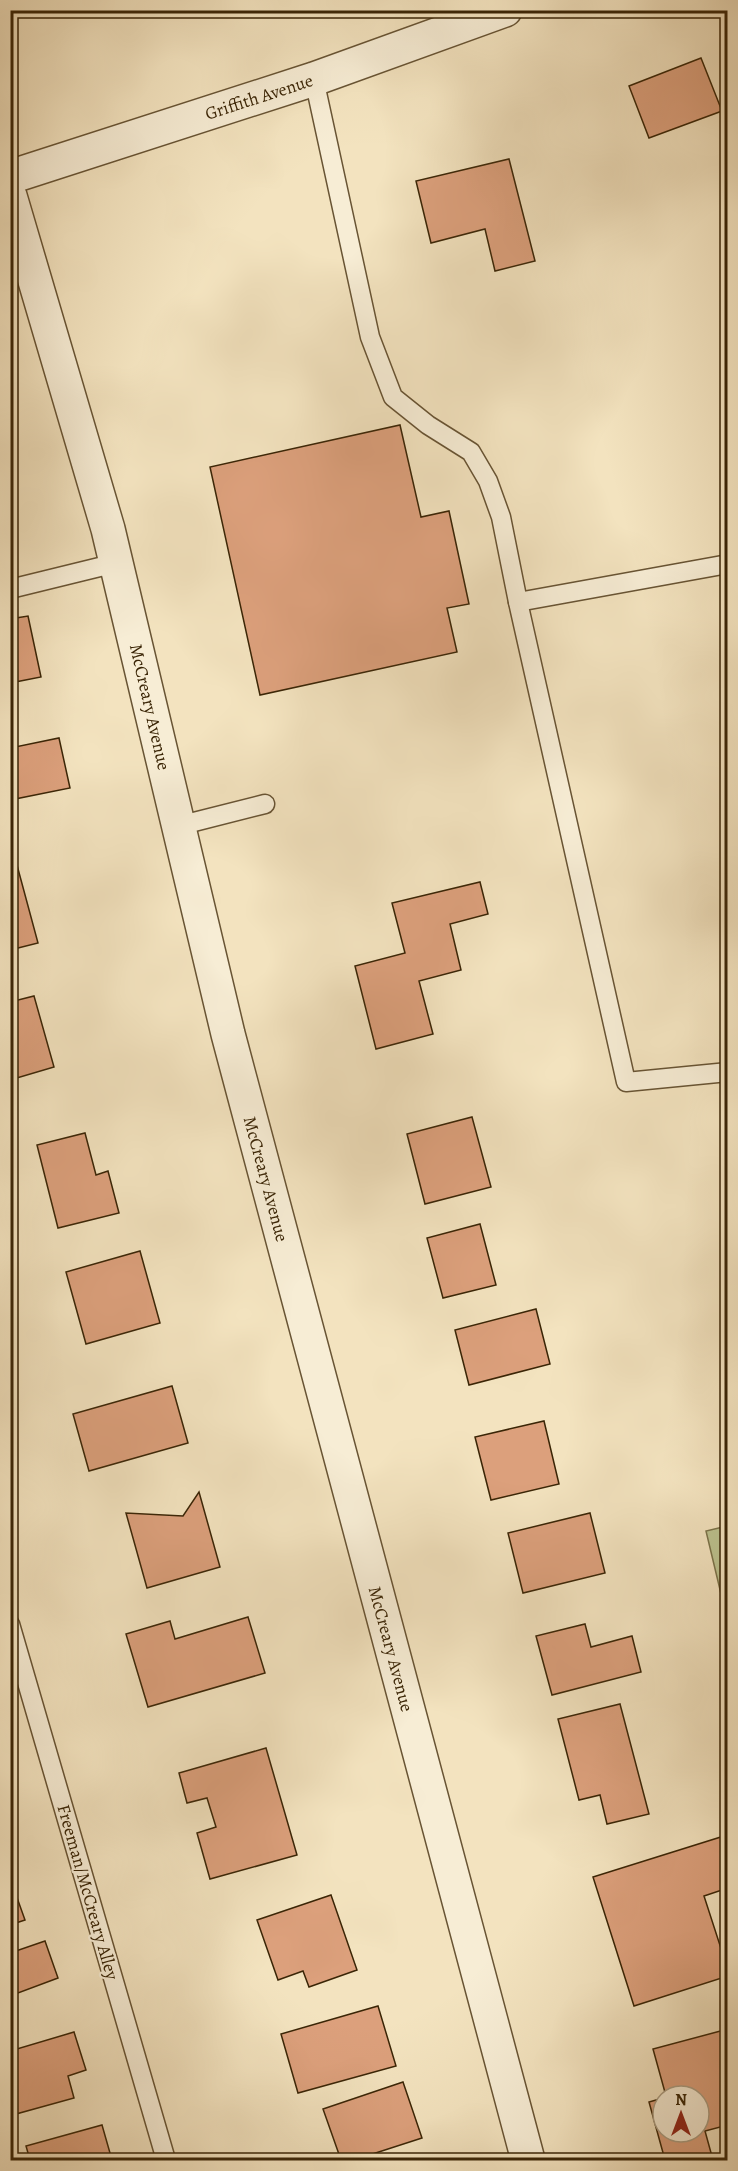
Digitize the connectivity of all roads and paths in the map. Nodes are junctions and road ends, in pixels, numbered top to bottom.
1 (505, 10) edge
2 (314, 79) junction
3 (10, 177) edge
4 (10, 196) edge
5 (116, 563) junction
6 (728, 564) edge
7 (10, 589) edge
8 (518, 602) junction
9 (265, 804) dead end
10 (178, 826) junction
11 (728, 1072) edge
12 (10, 1624) edge
13 (166, 2160) edge
14 (528, 2160) edge

1 - 2 street, Griffith Avenue
2 - 3 street, Griffith Avenue
2 - 8 lane
4 - 5 street, McCreary Avenue
5 - 7 lane
5 - 10 street, McCreary Avenue
6 - 8 lane
8 - 11 lane
9 - 10 lane
10 - 14 street, McCreary Avenue
12 - 13 lane, Freeman/McCreary Alley

